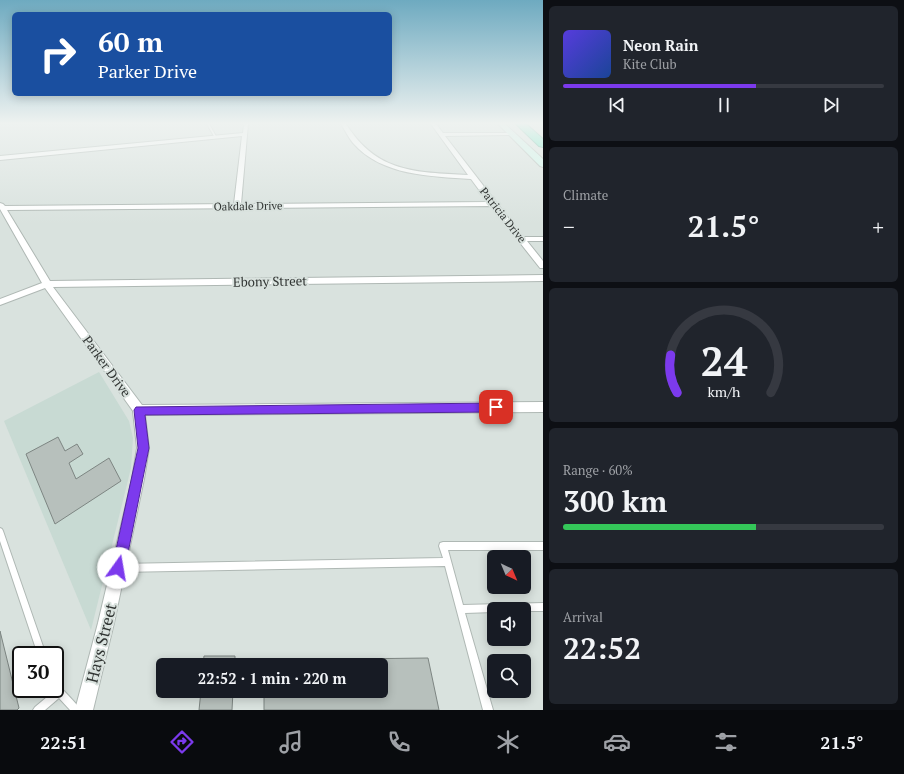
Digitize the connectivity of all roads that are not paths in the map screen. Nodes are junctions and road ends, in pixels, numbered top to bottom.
1 (242, 157) edge
2 (373, 157) edge
3 (459, 157) edge
4 (474, 177) junction
5 (493, 204) junction
6 (2, 206) edge
7 (237, 206) junction
8 (522, 239) junction
9 (543, 239) edge
10 (543, 266) edge
11 (543, 278) edge
12 (47, 284) junction
13 (0, 302) edge
14 (543, 407) edge
15 (139, 410) junction
16 (0, 531) edge
17 (543, 546) edge
18 (448, 562) junction
19 (118, 568) junction
20 (543, 607) edge
21 (461, 609) junction
22 (39, 646) edge
23 (64, 697) edge
24 (49, 698) edge
25 (38, 710) edge
26 (76, 710) edge
27 (84, 710) edge
28 (488, 710) edge

1 - 7 street
2 - 4 street
3 - 4 street, Patricia Drive
4 - 5 street, Patricia Drive
5 - 7 street, Oakdale Drive
5 - 8 street, Patricia Drive
6 - 7 street, Oakdale Drive
6 - 12 street, Parker Drive
8 - 9 street
8 - 10 street, Patricia Drive
11 - 12 street, Ebony Street
12 - 13 street, Ebony Street
12 - 15 street, Parker Drive
14 - 15 street, Parker Drive
15 - 19 street, Hays Street
16 - 22 lane
17 - 18 lane
18 - 19 lane
18 - 21 lane
19 - 27 street, Hays Street
20 - 21 lane
21 - 28 lane
23 - 26 lane
24 - 25 lane

